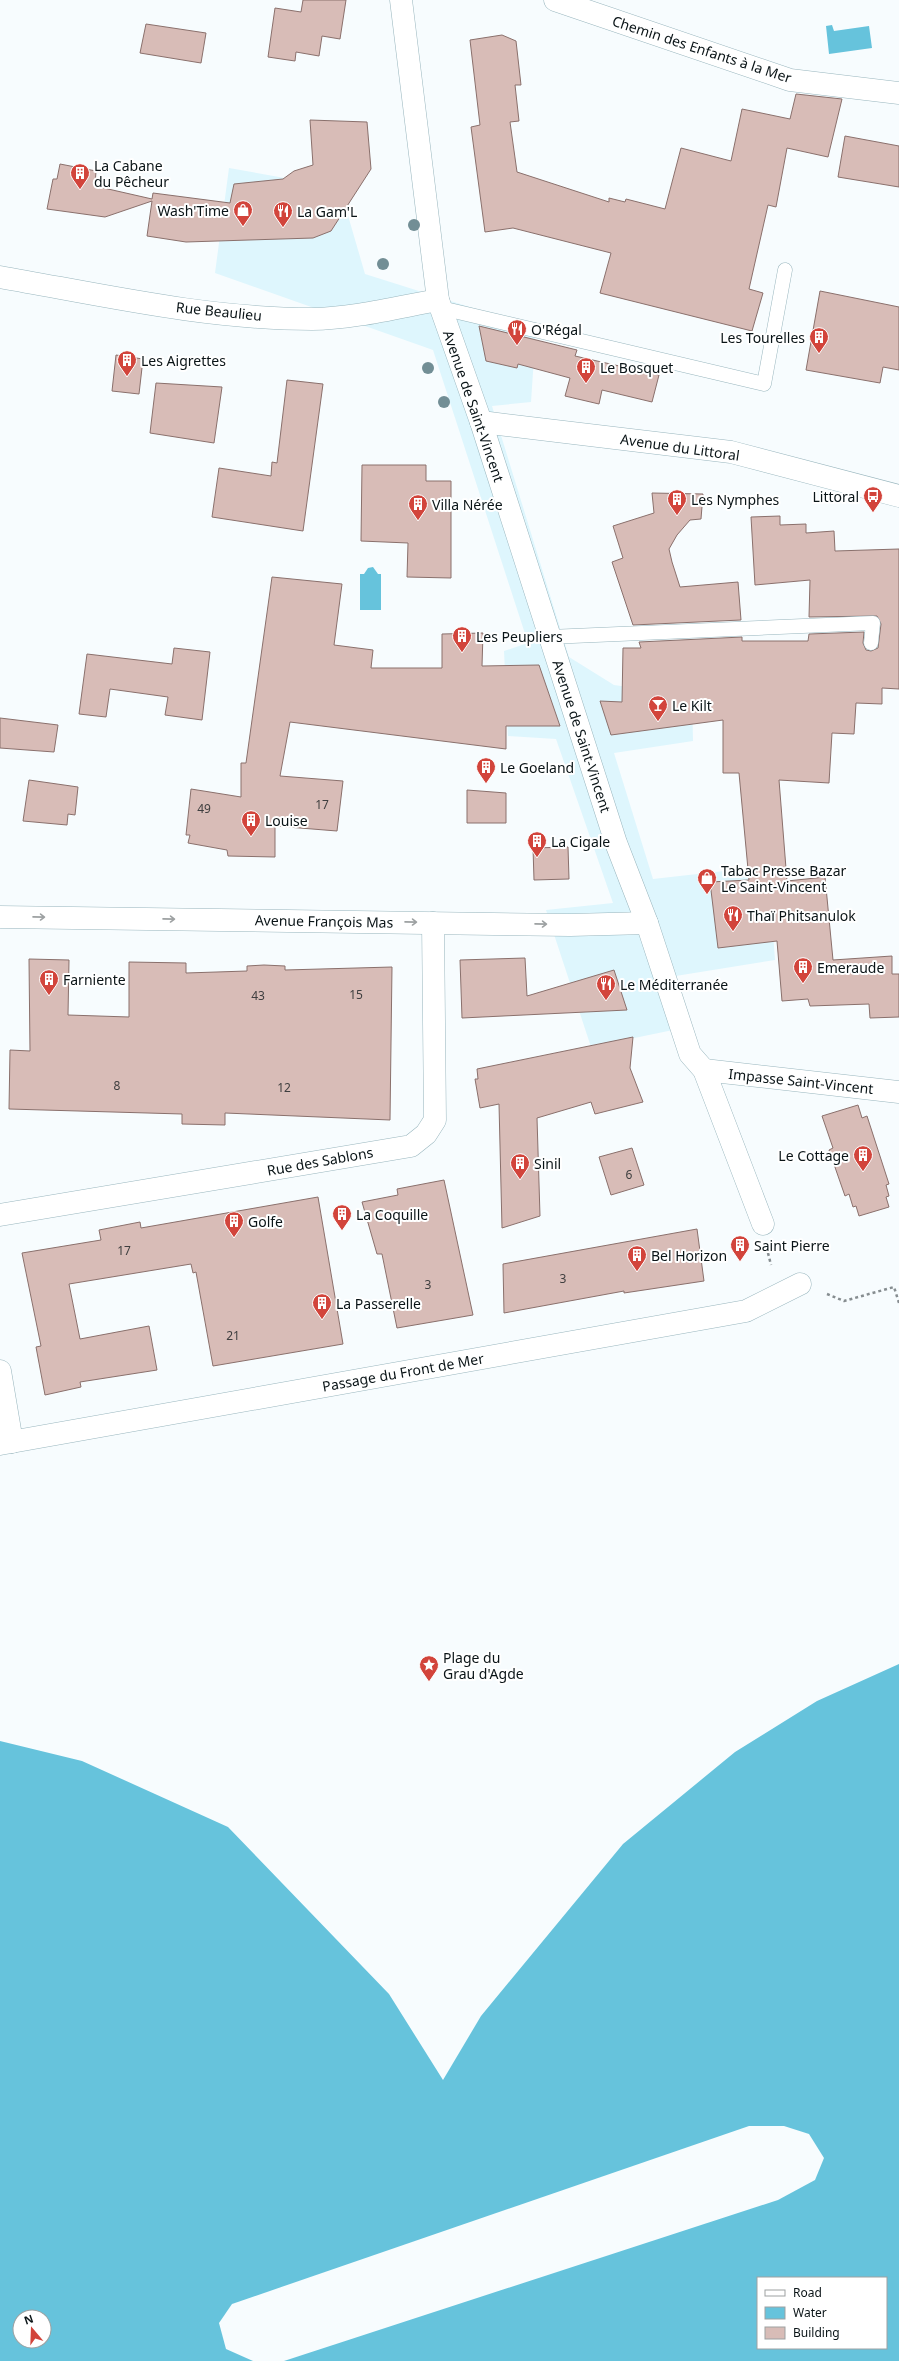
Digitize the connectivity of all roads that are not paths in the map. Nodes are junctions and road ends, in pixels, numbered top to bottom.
1 (401, 0) edge
2 (555, 0) edge
3 (899, 93) edge
4 (785, 270) dead end
5 (0, 277) edge
6 (439, 304) junction
7 (480, 422) junction
8 (899, 496) edge
9 (550, 637) junction
10 (871, 643) dead end
11 (0, 917) edge
12 (433, 923) junction
13 (647, 923) junction
14 (704, 1070) junction
15 (899, 1092) edge
16 (0, 1215) edge
17 (763, 1224) dead end
18 (800, 1284) road end
19 (0, 1371) edge
20 (6, 1443) edge

1 - 6 street, Avenue de Saint-Vincent
2 - 3 street, Chemin des Enfants à la Mer
4 - 6 lane
5 - 6 street, Rue Beaulieu
6 - 7 street, Avenue de Saint-Vincent
7 - 8 street, Avenue du Littoral
7 - 9 street, Avenue de Saint-Vincent
9 - 10 lane
9 - 13 street, Avenue de Saint-Vincent
11 -> 12 street, Avenue François Mas
12 -> 13 street, Avenue François Mas
12 - 16 street, Rue des Sablons
13 - 14 street, Avenue de Saint-Vincent
14 - 15 street, Impasse Saint-Vincent
14 - 17 street, Avenue de Saint-Vincent
18 - 20 street, Passage du Front de Mer
19 - 20 street

